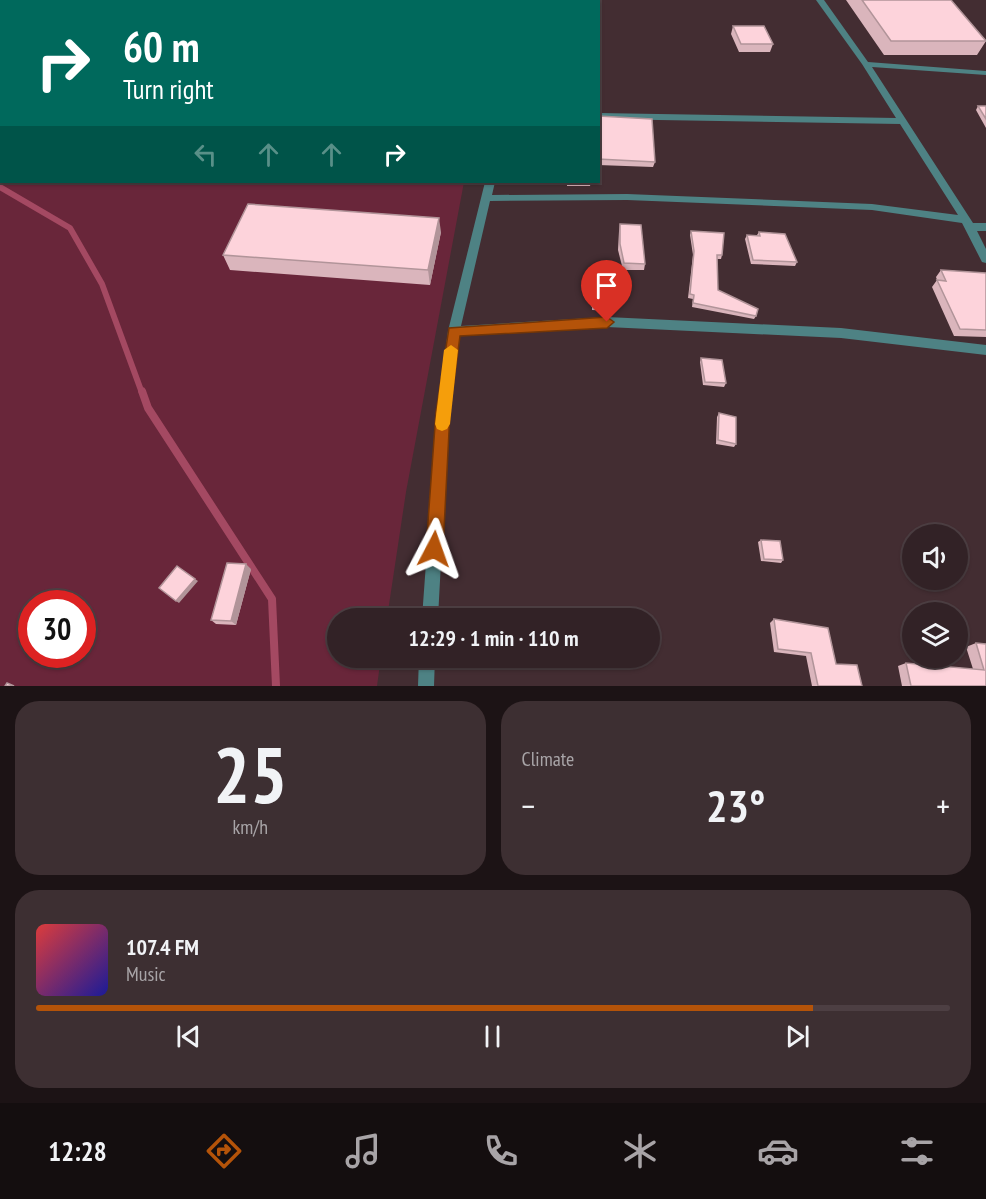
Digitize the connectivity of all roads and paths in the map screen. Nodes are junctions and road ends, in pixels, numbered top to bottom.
1 (820, 0) edge
2 (866, 64) junction
3 (986, 73) edge
4 (600, 116) edge
5 (901, 121) junction
6 (490, 183) edge
7 (487, 198) junction
8 (967, 223) junction
9 (986, 227) edge
10 (986, 259) edge
11 (454, 331) junction
12 (986, 350) edge
13 (431, 608) edge
14 (427, 668) edge
15 (426, 686) edge

1 - 2 street
2 - 3 street
2 - 5 street
4 - 5 street
5 - 8 street
6 - 7 street
7 - 8 street
7 - 11 street
8 - 9 street
8 - 10 street
11 - 12 street
11 - 13 street
14 - 15 street

